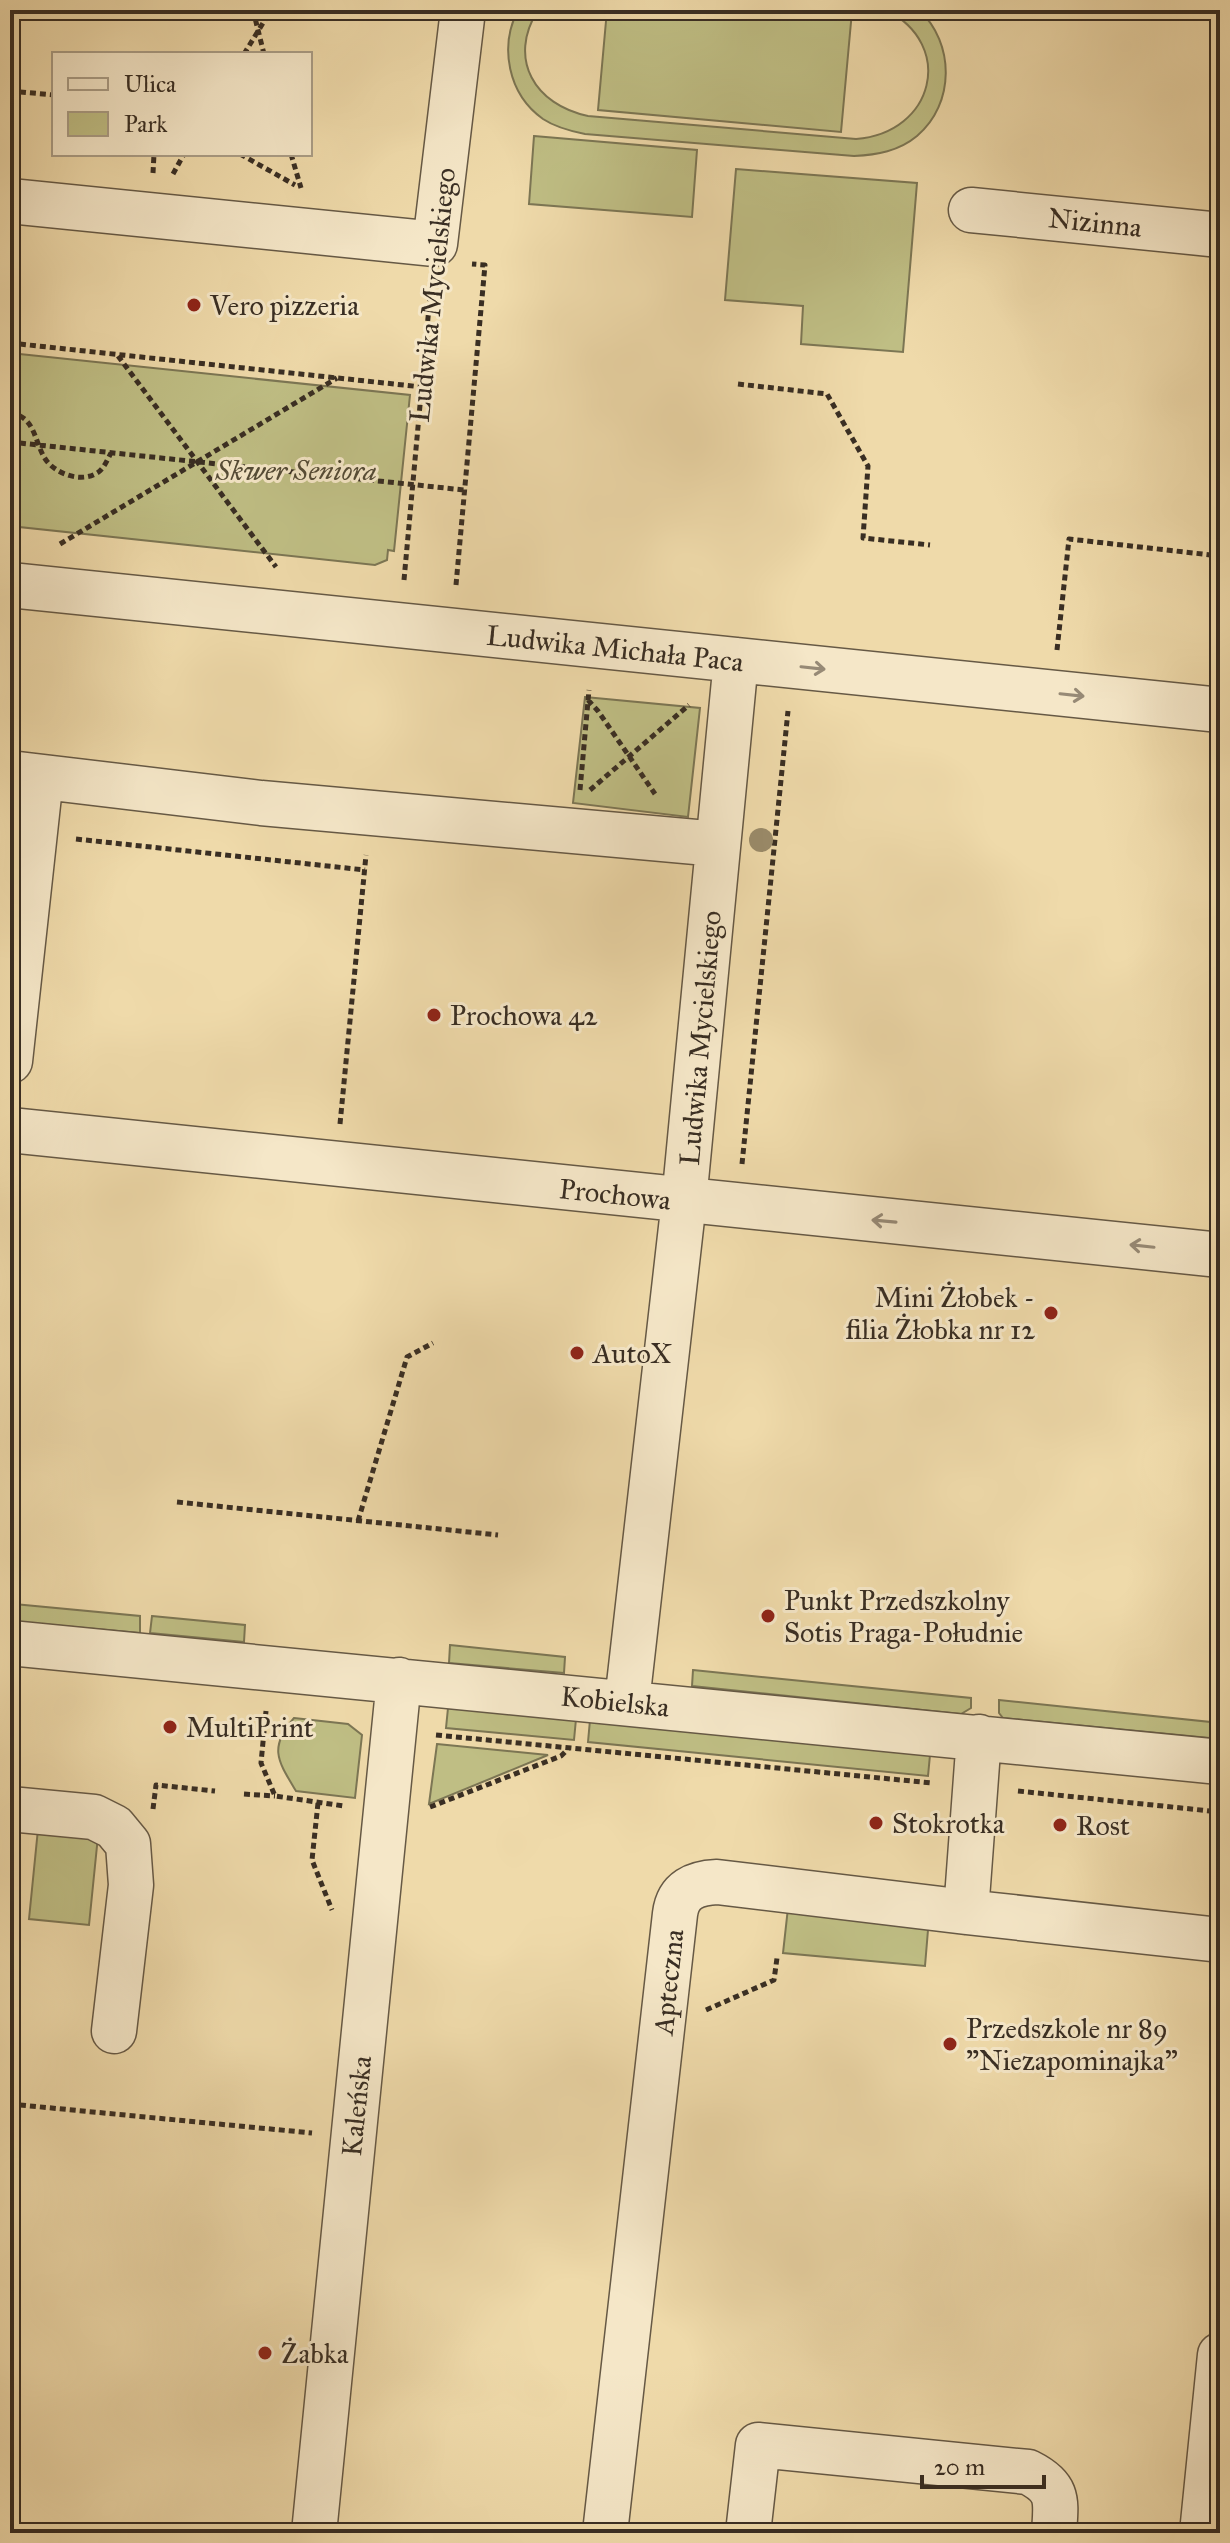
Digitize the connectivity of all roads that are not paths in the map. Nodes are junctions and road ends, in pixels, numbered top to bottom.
1 (463, 10) edge
2 (10, 201) edge
3 (971, 210) dead end
4 (1220, 235) edge
5 (10, 585) edge
6 (736, 660) junction
7 (1220, 710) edge
8 (26, 775) edge
9 (718, 844) junction
10 (10, 1061) edge
11 (10, 1130) edge
12 (684, 1201) junction
13 (1220, 1255) edge
14 (10, 1643) edge
15 (399, 1680) junction
16 (627, 1702) junction
17 (979, 1737) junction
18 (1220, 1762) edge
19 (10, 1809) edge
20 (966, 1912) junction
21 (1220, 1940) edge
22 (114, 2031) dead end
23 (1220, 2355) edge
24 (314, 2533) edge
25 (605, 2533) edge
26 (748, 2533) edge
27 (1054, 2533) edge
28 (1202, 2533) edge

1 - 2 street, Ludwika Mycielskiego
3 - 4 street, Nizinna
5 - 6 street, Ludwika Michała Paca
6 -> 7 street, Ludwika Michała Paca
6 - 9 street, Ludwika Mycielskiego
8 - 9 street
8 - 10 street
9 - 12 street, Ludwika Mycielskiego
11 - 12 street, Prochowa
13 -> 12 street, Prochowa
12 - 16 street, Ludwika Mycielskiego
14 - 15 street, Kobielska
15 - 16 street, Kobielska
15 - 24 street, Kaleńska
16 - 17 street, Kobielska
17 - 18 street, Kobielska
17 - 20 street
19 - 22 street
20 - 21 street, Apteczna
20 - 25 street, Apteczna
23 - 28 street
26 - 27 street

